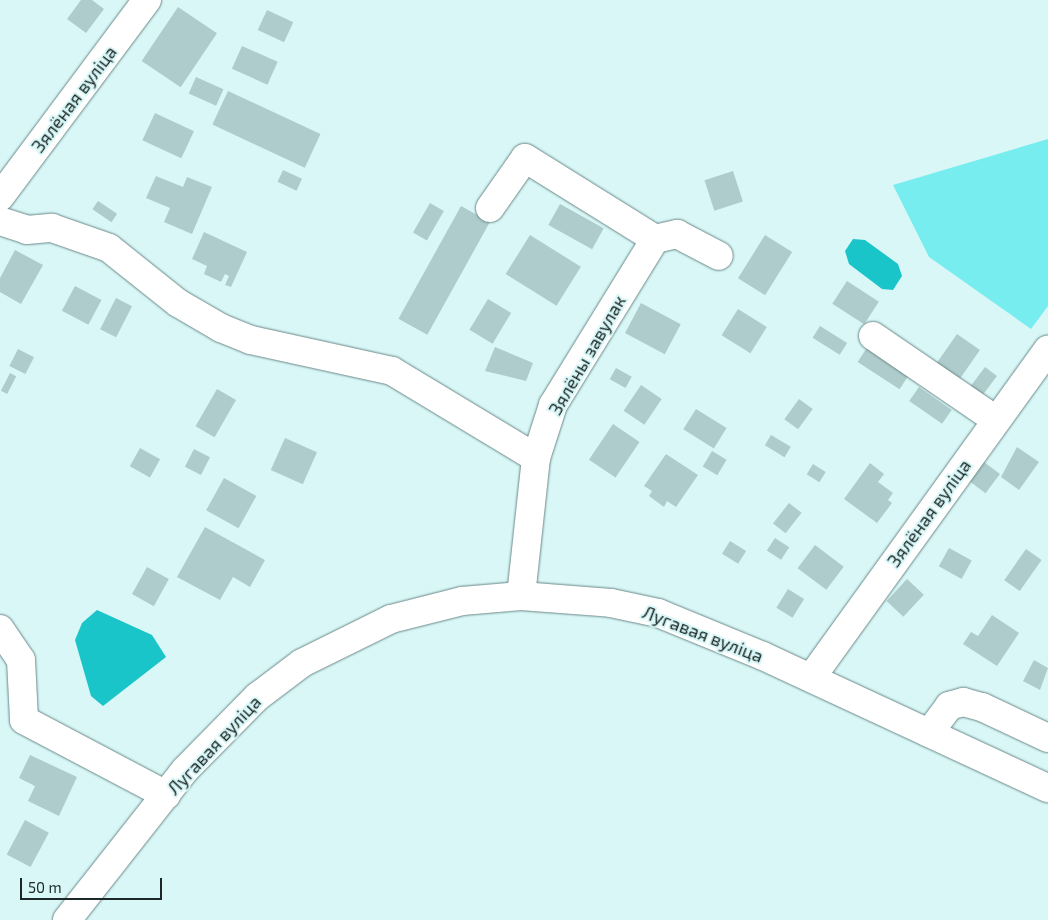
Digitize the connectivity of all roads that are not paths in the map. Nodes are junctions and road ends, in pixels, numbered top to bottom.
1 (148, 0) edge
2 (0, 197) edge
3 (490, 208) dead end
4 (0, 222) edge
5 (656, 240) junction
6 (720, 256) dead end
7 (873, 336) dead end
8 (1048, 349) edge
9 (996, 420) junction
10 (536, 458) junction
11 (520, 596) junction
12 (0, 629) edge
13 (811, 678) junction
14 (929, 733) junction
15 (1048, 738) edge
16 (1048, 788) edge
17 (166, 795) junction
18 (67, 920) edge

1 - 2 street, Зялёная вуліца
3 - 5 street
4 - 10 street
5 - 6 street
5 - 10 street, Зялёны завулак
7 - 9 street
8 - 9 street, Зялёная вуліца
9 - 13 street, Зялёная вуліца
10 - 11 street, Зялёны завулак
11 - 13 street, Лугавая вуліца
11 - 17 street, Лугавая вуліца
12 - 17 street
13 - 14 street, Лугавая вуліца
14 - 15 street
14 - 16 street, Лугавая вуліца
17 - 18 street, Лугавая вуліца

